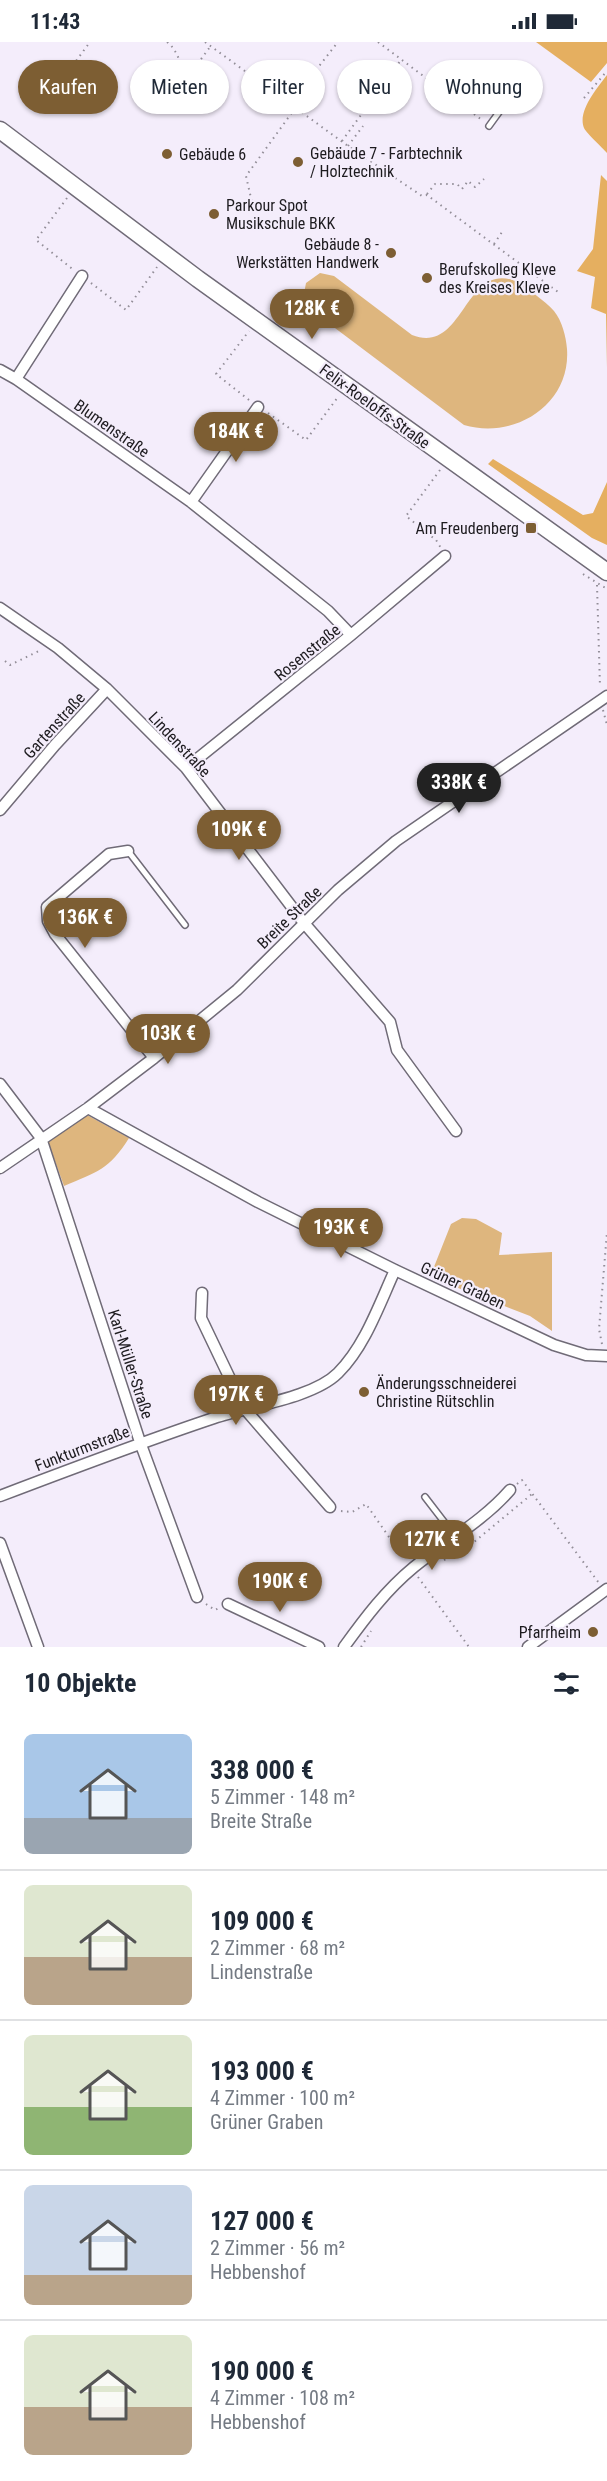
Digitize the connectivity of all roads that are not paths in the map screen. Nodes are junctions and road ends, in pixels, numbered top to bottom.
1 (498, 114) edge
2 (489, 126) road end
3 (0, 130) edge
4 (82, 276) road end
5 (0, 370) edge
6 (16, 379) junction
7 (258, 407) road end
8 (191, 502) junction
9 (445, 556) road end
10 (603, 575) edge
11 (0, 608) edge
12 (351, 635) junction
13 (107, 689) junction
14 (604, 698) edge
15 (186, 768) junction
16 (0, 810) edge
17 (128, 851) joint
18 (304, 923) junction
19 (185, 925) dead end
20 (154, 1058) junction
21 (0, 1084) edge
22 (88, 1108) junction
23 (456, 1131) dead end
24 (41, 1138) junction
25 (0, 1168) edge
26 (395, 1270) junction
27 (202, 1293) dead end
28 (606, 1357) edge
29 (244, 1408) junction
30 (140, 1442) junction
31 (510, 1490) road end
32 (0, 1496) edge
33 (425, 1497) dead end
34 (330, 1507) dead end
35 (455, 1536) junction
36 (0, 1543) edge
37 (606, 1590) edge
38 (197, 1597) road end
39 (228, 1604) road end
40 (38, 1647) edge
41 (319, 1647) edge
42 (344, 1647) edge
43 (528, 1647) edge

1 - 2 lane
3 - 10 street, Felix-Roeloffs-Straße
4 - 6 street
5 - 6 street, Blumenstraße
6 - 8 street, Blumenstraße
7 - 8 street
8 - 12 street, Blumenstraße
9 - 12 street, Rosenstraße
11 - 13 street, Lindenstraße
12 - 15 street, Rosenstraße
13 - 15 street, Lindenstraße
13 - 16 street, Gartenstraße
14 - 18 street, Breite Straße
15 - 18 street, Lindenstraße
17 - 19 lane
17 - 20 street
18 - 20 street, Breite Straße
18 - 23 street, Lindenstraße
20 - 22 street, Breite Straße
21 - 24 street, Karl-Müller-Straße
22 - 24 street, Breite Straße
22 - 26 street, Grüner Graben
24 - 25 street, Breite Straße
24 - 30 street, Karl-Müller-Straße
26 - 28 street, Grüner Graben
26 - 29 street, Funkturmstraße
27 - 29 street
29 - 30 street, Funkturmstraße
29 - 34 street
30 - 32 street, Funkturmstraße
30 - 38 street, Karl-Müller-Straße
31 - 35 street
33 - 35 lane
35 - 42 street
36 - 40 street
37 - 43 street
39 - 41 street

